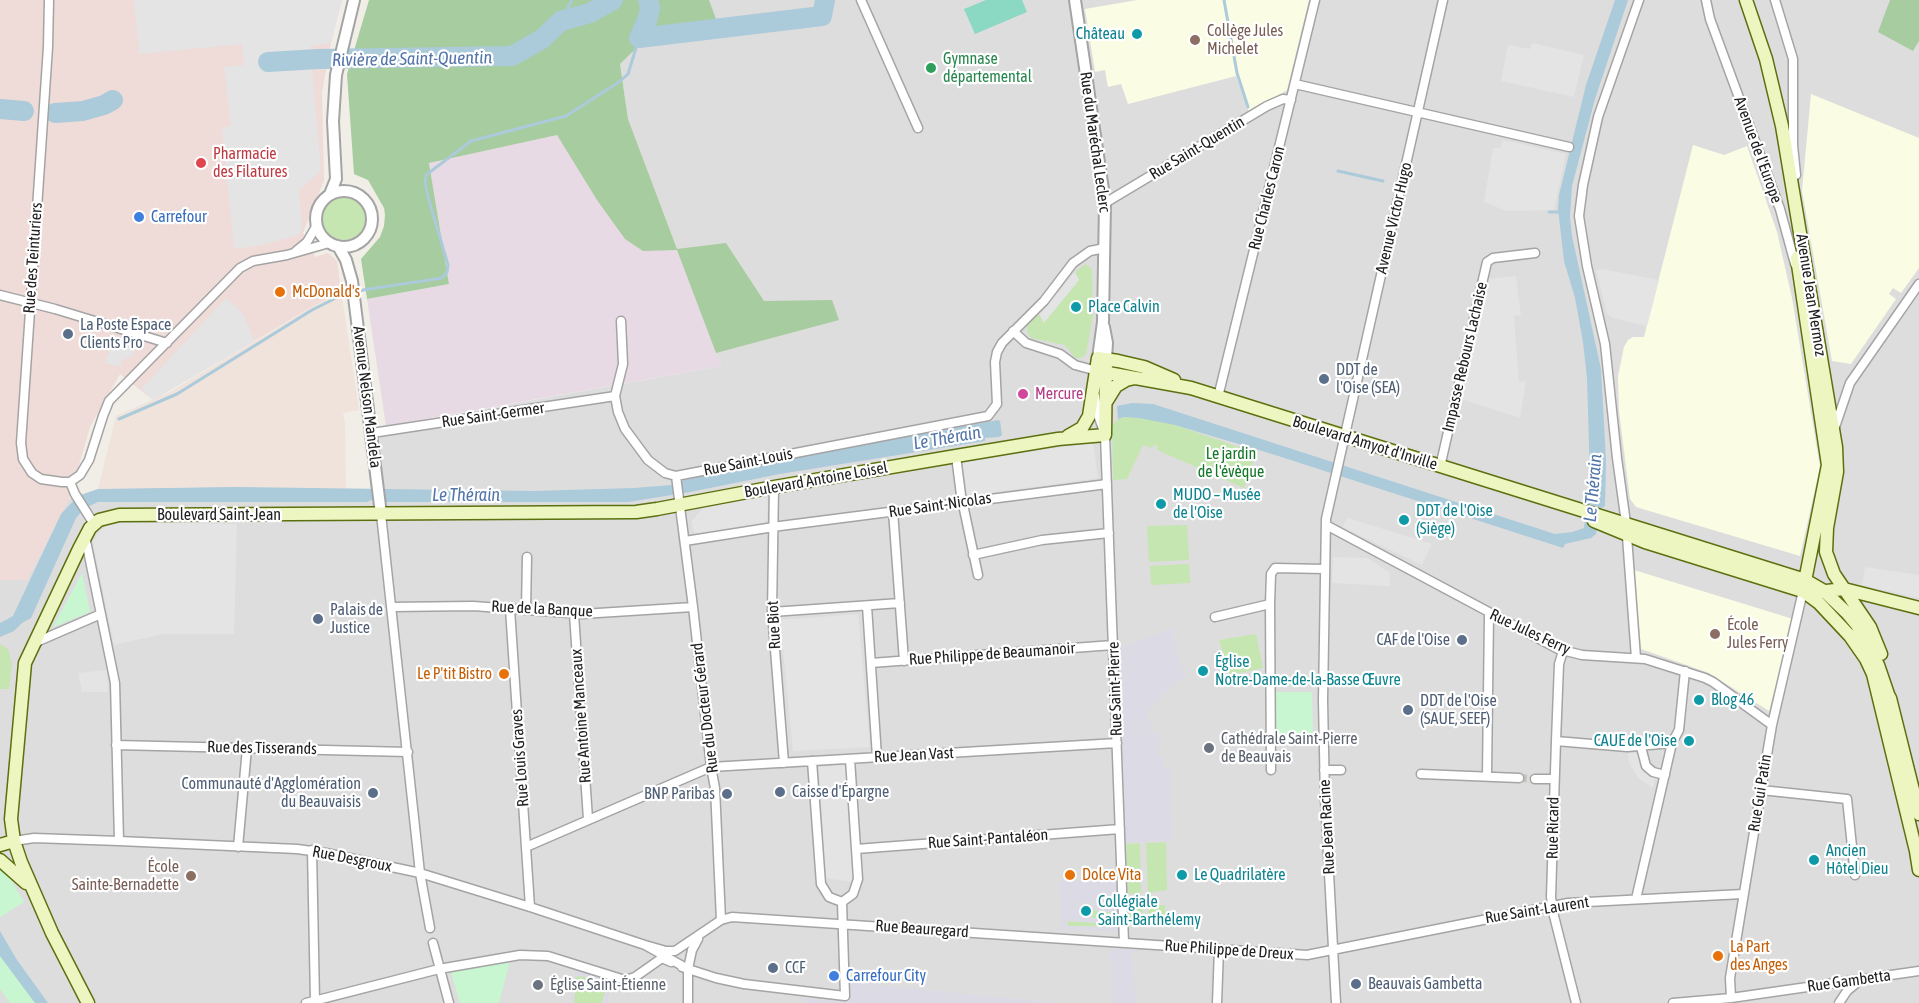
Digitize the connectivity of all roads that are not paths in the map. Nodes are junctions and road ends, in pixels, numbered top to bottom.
1 (49, 0) edge
2 (354, 0) edge
3 (861, 0) edge
4 (1075, 0) edge
5 (1315, 0) edge
6 (1443, 0) edge
7 (1639, 0) edge
8 (1738, 0) edge
9 (1746, 0) edge
10 (1775, 0) edge
11 (1705, 2) edge
12 (1294, 84) junction
13 (1290, 100) junction
14 (1418, 112) junction
15 (918, 128) dead end
16 (1569, 147) dead end
17 (335, 149) junction
18 (352, 192) junction
19 (330, 194) junction
20 (1105, 203) junction
21 (1799, 223) junction
22 (317, 225) junction
23 (360, 242) junction
24 (334, 244) junction
25 (1105, 248) junction
26 (293, 253) junction
27 (1535, 253) dead end
28 (352, 283) junction
29 (1919, 284) edge
30 (0, 296) edge
31 (1803, 302) junction
32 (30, 303) junction
33 (621, 321) dead end
34 (1013, 331) junction
35 (167, 343) junction
36 (1102, 365) junction
37 (1137, 377) junction
38 (1191, 388) junction
39 (1095, 391) junction
40 (615, 396) junction
41 (1218, 397) junction
42 (1105, 406) junction
43 (1833, 431) junction
44 (372, 433) junction
45 (1105, 435) junction
46 (1344, 437) junction
47 (1058, 439) junction
48 (956, 456) junction
49 (1440, 467) junction
50 (676, 476) junction
51 (70, 482) junction
52 (1107, 484) junction
53 (774, 487) junction
54 (680, 500) junction
55 (963, 502) junction
56 (381, 510) junction
57 (893, 511) junction
58 (94, 524) junction
59 (1326, 525) junction
60 (774, 527) junction
61 (1627, 529) junction
62 (1109, 533) junction
63 (86, 536) junction
64 (686, 541) junction
65 (973, 555) junction
66 (527, 557) dead end
67 (1325, 569) junction
68 (978, 575) dead end
69 (1804, 586) junction
70 (1844, 589) junction
71 (1824, 591) junction
72 (900, 603) junction
73 (1270, 604) junction
74 (867, 606) junction
75 (391, 607) junction
76 (693, 607) junction
77 (1919, 608) edge
78 (510, 609) junction
79 (526, 610) junction
80 (772, 612) junction
81 (1489, 613) junction
82 (101, 614) junction
83 (574, 614) junction
84 (1215, 617) dead end
85 (33, 643) junction
86 (1113, 645) junction
87 (1563, 651) junction
88 (1636, 658) junction
89 (904, 661) junction
90 (871, 663) junction
91 (1686, 671) junction
92 (1891, 703) junction
93 (1772, 725) junction
94 (1556, 741) junction
95 (1117, 743) junction
96 (1672, 743) junction
97 (116, 746) junction
98 (1641, 747) junction
99 (247, 748) junction
100 (408, 752) junction
101 (877, 757) junction
102 (850, 759) junction
103 (812, 761) junction
104 (784, 763) junction
105 (711, 767) junction
106 (1271, 770) dead end
107 (1324, 770) junction
108 (1341, 770) dead end
109 (1422, 774) dead end
110 (1665, 775) junction
111 (1487, 777) junction
112 (1519, 778) tunnel mouth
113 (1535, 779) tunnel mouth
114 (1554, 779) junction
115 (1761, 790) junction
116 (1919, 814) edge
117 (588, 819) junction
118 (1120, 829) junction
119 (14, 840) junction
120 (119, 841) junction
121 (0, 845) edge
122 (238, 847) junction
123 (526, 847) junction
124 (856, 849) junction
125 (1917, 849) edge
126 (312, 850) junction
127 (0, 860) edge
128 (1919, 870) edge
129 (420, 873) junction
130 (1856, 875) dead end
131 (32, 889) junction
132 (1743, 894) junction
133 (1636, 899) junction
134 (842, 902) junction
135 (1552, 905) junction
136 (530, 907) junction
137 (721, 920) junction
138 (842, 923) junction
139 (430, 928) dead end
140 (704, 932) junction
141 (1124, 942) junction
142 (433, 943) dead end
143 (645, 945) junction
144 (1219, 949) junction
145 (1333, 950) junction
146 (439, 969) junction
147 (688, 969) junction
148 (1919, 971) edge
149 (1862, 979) junction
150 (1731, 998) junction
151 (311, 1002) edge
152 (88, 1003) edge
153 (449, 1003) edge
154 (688, 1003) edge
155 (1217, 1003) edge
156 (1336, 1003) edge
157 (1576, 1003) edge
158 (1673, 1003) edge
159 (1839, 1003) edge

1 - 32 street, Rue des Teinturiers
2 - 17 street, Avenue Nelson Mandela
3 - 15 street
4 - 20 street, Rue du Maréchal Leclerc
5 - 12 street, Rue Charles Caron
6 - 14 street, Avenue Victor Hugo
7 - 61 street
8 - 31 main road, Avenue Jean Mermoz
9 - 21 main road, Avenue Jean Mermoz
10 - 21 street, Avenue de l'Europe
11 - 31 street, Avenue de l'Europe
12 - 13 street, Rue Charles Caron
12 - 14 street
13 - 20 street, Rue Saint-Quentin
13 - 41 street, Rue Charles Caron
14 - 16 street
14 - 46 street, Avenue Victor Hugo
17 - 18 street, Avenue Nelson Mandela
17 - 19 street, Avenue Nelson Mandela
18 - 19 street
18 - 23 street, Avenue Nelson Mandela
19 - 22 street, Avenue Nelson Mandela
20 - 25 street, Rue du Maréchal Leclerc
21 - 43 main road, Avenue Jean Mermoz
22 - 24 street, Avenue Nelson Mandela
22 - 26 street
23 - 24 street
23 - 28 street, Avenue Nelson Mandela
24 - 26 street
24 - 28 street, Avenue Nelson Mandela
25 - 34 street
25 - 36 street, Rue du Maréchal Leclerc
26 - 35 street
27 - 49 street, Impasse Rebours Lachaise
28 - 44 street, Avenue Nelson Mandela
29 - 43 street
30 - 32 street
31 - 69 main road, Avenue Jean Mermoz
32 - 35 street
32 - 51 street, Rue des Teinturiers
33 - 40 street
34 - 36 street
34 - 50 street, Rue Saint-Louis
35 - 51 street
36 - 37 main road, Boulevard Amyot d'Inville
36 - 38 main road, Boulevard Amyot d'Inville
36 - 39 main road, Rue Saint-Pierre
36 - 42 main road, Rue Saint-Pierre
37 - 38 main road, Boulevard Amyot d'Inville
37 - 42 main road
38 - 41 main road, Boulevard Amyot d'Inville
39 - 45 street, Rue Saint-Pierre
39 - 47 main road, Boulevard Antoine Loisel
40 - 44 street, Rue Saint-Germer
40 - 50 street
41 - 46 main road, Boulevard Amyot d'Inville
42 - 45 main road, Rue Saint-Pierre
43 - 70 main road, Avenue Jean Mermoz
44 - 56 street, Avenue Nelson Mandela
45 - 47 main road, Boulevard Antoine Loisel
45 - 52 street, Rue Saint-Pierre
46 - 49 main road, Boulevard Amyot d'Inville
46 - 59 street, Rue Jean Racine
47 - 48 main road, Boulevard Antoine Loisel
48 - 53 main road, Boulevard Antoine Loisel
48 - 55 street
49 - 61 main road, Boulevard Amyot d'Inville
50 - 54 street, Rue du Docteur Gérard
51 - 58 street
52 - 55 street, Rue Saint-Nicolas
52 - 62 street, Rue Saint-Pierre
53 - 54 main road, Boulevard Antoine Loisel
53 - 60 street, Rue Biot
54 - 56 main road, Boulevard Saint-Jean
54 - 64 street, Rue du Docteur Gérard
55 - 57 street, Rue Saint-Nicolas
55 - 65 street
56 - 58 main road, Boulevard Saint-Jean
56 - 75 street
57 - 60 street, Rue Saint-Nicolas
57 - 72 street
58 - 63 main road
59 - 67 street, Rue Jean Racine
59 - 81 street, Rue Jules Ferry
60 - 64 street, Rue Saint-Nicolas
60 - 80 street, Rue Biot
61 - 69 main road, Boulevard Amyot d'Inville
61 - 88 street
62 - 65 street
62 - 86 street, Rue Saint-Pierre
63 - 82 street
63 - 85 main road
64 - 76 street, Rue du Docteur Gérard
65 - 68 street
66 - 79 street
67 - 73 street
67 - 107 street, Rue Jean Racine
69 - 71 main road
69 - 93 street, Rue Gui Patin
69 - 125 main road
70 - 71 main road
70 - 77 main road
70 - 92 main road, Avenue Jean Mermoz
71 - 92 main road
72 - 74 street
72 - 89 street
73 - 84 street
73 - 106 street
74 - 80 street
74 - 90 street
75 - 78 street, Rue de la Banque
75 - 100 street
76 - 83 street, Rue de la Banque
76 - 105 street, Rue du Docteur Gérard
78 - 79 street, Rue de la Banque
78 - 123 street, Rue Louis Graves
79 - 83 street, Rue de la Banque
80 - 104 street, Rue Biot
81 - 87 street, Rue Jules Ferry
81 - 111 street
82 - 85 street
82 - 97 street
83 - 117 street, Rue Antoine Manceaux
85 - 119 main road
86 - 89 street, Rue Philippe de Beaumanoir
86 - 95 street, Rue Saint-Pierre
87 - 88 street, Rue Jules Ferry
87 - 94 street, Rue Ricard
88 - 91 street, Rue Jules Ferry
89 - 90 street, Rue Philippe de Beaumanoir
90 - 101 street
91 - 93 street, Rue Jules Ferry
91 - 96 street
92 - 116 main road
93 - 115 street, Rue Gui Patin
94 - 98 street
94 - 114 street, Rue Ricard
95 - 101 street, Rue Jean Vast
95 - 118 street, Rue Saint-Pierre
96 - 98 street
96 - 110 street
97 - 99 street, Rue des Tisserands
97 - 120 street
98 - 110 street
99 - 100 street, Rue des Tisserands
99 - 122 street
100 - 129 street
101 - 102 street, Rue Jean Vast
102 - 103 street, Rue Jean Vast
102 - 124 street
103 - 104 street, Rue Jean Vast
103 - 134 street
104 - 105 street, Rue Jean Vast
105 - 117 street, Rue Jean Vast
105 - 137 street, Rue du Docteur Gérard
107 - 108 street
107 - 145 street, Rue Jean Racine
109 - 111 street
110 - 133 street
111 - 112 street
113 - 114 street
114 - 135 street, Rue Ricard
115 - 130 street
115 - 132 street, Rue Gui Patin
117 - 123 street, Rue Jean Vast
118 - 124 street, Rue Saint-Pantaléon
118 - 141 street, Rue Saint-Pierre
119 - 120 street, Rue Desgroux
119 - 121 main road, Rue Desgroux
119 - 131 main road
120 - 122 street, Rue Desgroux
122 - 126 street, Rue Desgroux
123 - 136 street, Rue Louis Graves
124 - 134 street
125 - 128 main road
126 - 129 street, Rue Desgroux
126 - 151 street
127 - 131 main road
129 - 136 street, Rue Desgroux
129 - 139 street
131 - 152 main road
132 - 133 street, Rue Saint-Laurent
132 - 150 street, Rue Gui Patin
133 - 135 street, Rue Saint-Laurent
134 - 138 street
135 - 145 street, Rue Saint-Laurent
135 - 157 street, Rue Ricard
136 - 143 street, Rue Desgroux
137 - 138 street, Rue Beauregard
137 - 140 street
138 - 141 street, Rue Beauregard
138 - 147 street, Rue Desgroux
140 - 143 street
140 - 147 street
141 - 144 street, Rue Philippe de Dreux
142 - 146 street
143 - 147 street, Rue Desgroux
144 - 145 street, Rue Philippe de Dreux
144 - 155 street
145 - 156 street, Rue Jean Racine
146 - 147 street, Rue Desgroux
146 - 151 street
146 - 153 street
147 - 154 street
148 - 149 street, Rue Gambetta
149 - 150 street, Rue Gambetta
149 - 159 street
150 - 158 street, Rue Gambetta

